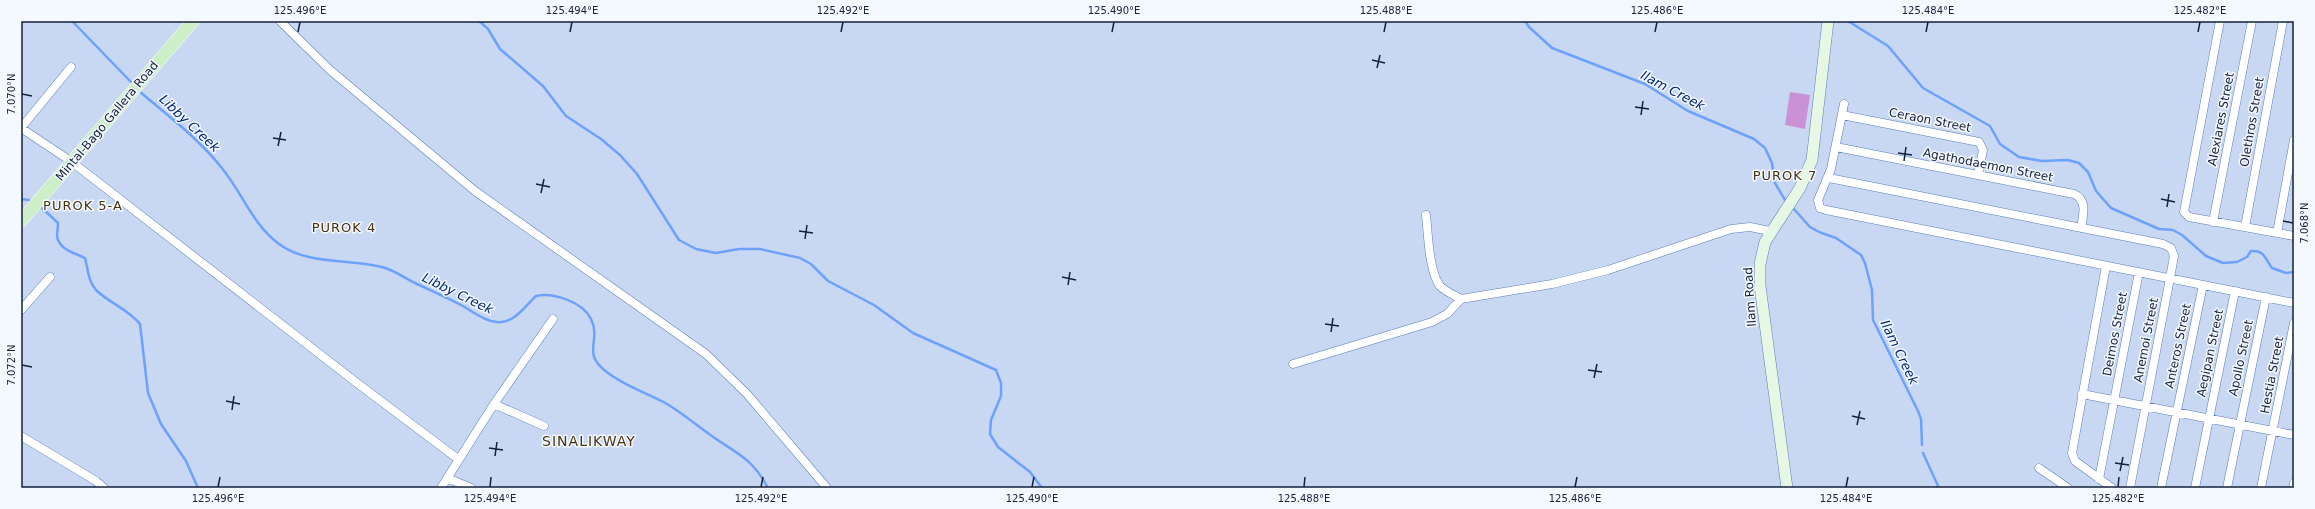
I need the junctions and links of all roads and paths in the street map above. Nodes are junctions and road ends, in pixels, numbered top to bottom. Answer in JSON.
{"nodes":[{"id":1,"x":192,"y":21,"type":"edge"},
{"id":2,"x":280,"y":21,"type":"edge"},
{"id":3,"x":1828,"y":21,"type":"edge"},
{"id":4,"x":2220,"y":21,"type":"edge"},
{"id":5,"x":2252,"y":21,"type":"edge"},
{"id":6,"x":2283,"y":21,"type":"edge"},
{"id":7,"x":71,"y":66,"type":"dead end"},
{"id":8,"x":1844,"y":104,"type":"dead end"},
{"id":9,"x":1842,"y":115,"type":"junction"},
{"id":10,"x":21,"y":128,"type":"edge"},
{"id":11,"x":2294,"y":140,"type":"edge"},
{"id":12,"x":1836,"y":147,"type":"junction"},
{"id":13,"x":72,"y":162,"type":"junction"},
{"id":14,"x":1978,"y":175,"type":"junction"},
{"id":15,"x":1829,"y":178,"type":"junction"},
{"id":16,"x":1426,"y":215,"type":"dead end"},
{"id":17,"x":21,"y":221,"type":"edge"},
{"id":18,"x":2213,"y":222,"type":"junction"},
{"id":19,"x":2245,"y":227,"type":"junction"},
{"id":20,"x":2081,"y":228,"type":"junction"},
{"id":21,"x":1770,"y":231,"type":"junction"},
{"id":22,"x":2277,"y":233,"type":"junction"},
{"id":23,"x":2294,"y":236,"type":"edge"},
{"id":24,"x":2106,"y":266,"type":"junction"},
{"id":25,"x":2139,"y":272,"type":"junction"},
{"id":26,"x":50,"y":277,"type":"dead end"},
{"id":27,"x":2170,"y":278,"type":"junction"},
{"id":28,"x":2203,"y":285,"type":"junction"},
{"id":29,"x":2235,"y":291,"type":"junction"},
{"id":30,"x":2266,"y":297,"type":"junction"},
{"id":31,"x":1461,"y":299,"type":"junction"},
{"id":32,"x":2294,"y":303,"type":"edge"},
{"id":33,"x":21,"y":310,"type":"edge"},
{"id":34,"x":553,"y":319,"type":"dead end"},
{"id":35,"x":2294,"y":323,"type":"edge"},
{"id":36,"x":1293,"y":364,"type":"dead end"},
{"id":37,"x":2082,"y":394,"type":"junction"},
{"id":38,"x":2114,"y":400,"type":"junction"},
{"id":39,"x":494,"y":404,"type":"junction"},
{"id":40,"x":2146,"y":406,"type":"junction"},
{"id":41,"x":2176,"y":412,"type":"junction"},
{"id":42,"x":2209,"y":419,"type":"junction"},
{"id":43,"x":2239,"y":425,"type":"junction"},
{"id":44,"x":544,"y":426,"type":"dead end"},
{"id":45,"x":2273,"y":431,"type":"junction"},
{"id":46,"x":2294,"y":435,"type":"edge"},
{"id":47,"x":21,"y":436,"type":"edge"},
{"id":48,"x":458,"y":459,"type":"junction"},
{"id":49,"x":2039,"y":468,"type":"dead end"},
{"id":50,"x":447,"y":478,"type":"junction"},
{"id":51,"x":2099,"y":479,"type":"junction"},
{"id":52,"x":2294,"y":483,"type":"edge"},
{"id":53,"x":104,"y":488,"type":"edge"},
{"id":54,"x":441,"y":488,"type":"edge"},
{"id":55,"x":471,"y":488,"type":"edge"},
{"id":56,"x":827,"y":488,"type":"edge"},
{"id":57,"x":1787,"y":488,"type":"edge"},
{"id":58,"x":2068,"y":488,"type":"edge"},
{"id":59,"x":2112,"y":488,"type":"edge"},
{"id":60,"x":2130,"y":488,"type":"edge"},
{"id":61,"x":2161,"y":488,"type":"edge"},
{"id":62,"x":2195,"y":488,"type":"edge"},
{"id":63,"x":2227,"y":488,"type":"edge"},
{"id":64,"x":2262,"y":488,"type":"edge"},
{"id":65,"x":2293,"y":488,"type":"edge"}],
"edges":[{"from":1,"to":13,"type":"main road","name":"Mintal-Bago Gallera Road"},
{"from":2,"to":56,"type":"street"},
{"from":3,"to":21,"type":"street","name":"Ilam Road"},
{"from":4,"to":18,"type":"street"},
{"from":5,"to":18,"type":"street","name":"Alexiares Street"},
{"from":6,"to":19,"type":"street","name":"Olethros Street"},
{"from":7,"to":10,"type":"street"},
{"from":8,"to":9,"type":"street"},
{"from":9,"to":12,"type":"street"},
{"from":9,"to":14,"type":"street","name":"Ceraon Street"},
{"from":10,"to":13,"type":"street"},
{"from":11,"to":22,"type":"street"},
{"from":12,"to":14,"type":"street","name":"Agathodaemon Street"},
{"from":12,"to":15,"type":"street"},
{"from":13,"to":17,"type":"main road","name":"Mintal-Bago Gallera Road"},
{"from":13,"to":48,"type":"street"},
{"from":14,"to":20,"type":"street","name":"Agathodaemon Street"},
{"from":15,"to":20,"type":"street","name":"Anemoi Street"},
{"from":15,"to":24,"type":"street"},
{"from":16,"to":31,"type":"street"},
{"from":18,"to":19,"type":"street"},
{"from":19,"to":22,"type":"street"},
{"from":20,"to":27,"type":"street","name":"Anemoi Street"},
{"from":21,"to":31,"type":"street"},
{"from":21,"to":57,"type":"street","name":"Ilam Road"},
{"from":22,"to":23,"type":"street"},
{"from":24,"to":25,"type":"street"},
{"from":24,"to":37,"type":"street"},
{"from":25,"to":27,"type":"street"},
{"from":25,"to":38,"type":"street","name":"Deimos Street"},
{"from":26,"to":33,"type":"street"},
{"from":27,"to":28,"type":"street"},
{"from":27,"to":40,"type":"street","name":"Anemoi Street"},
{"from":28,"to":29,"type":"street"},
{"from":28,"to":41,"type":"street","name":"Anteros Street"},
{"from":29,"to":30,"type":"street"},
{"from":29,"to":42,"type":"street","name":"Aegipan Street"},
{"from":30,"to":32,"type":"street"},
{"from":30,"to":43,"type":"street","name":"Apollo Street"},
{"from":31,"to":36,"type":"street"},
{"from":34,"to":39,"type":"street"},
{"from":35,"to":45,"type":"street","name":"Hestia Street"},
{"from":37,"to":38,"type":"street"},
{"from":37,"to":51,"type":"street"},
{"from":38,"to":40,"type":"street"},
{"from":38,"to":51,"type":"street","name":"Deimos Street"},
{"from":39,"to":44,"type":"street"},
{"from":39,"to":48,"type":"street"},
{"from":40,"to":41,"type":"street"},
{"from":40,"to":60,"type":"street","name":"Anemoi Street"},
{"from":41,"to":42,"type":"street"},
{"from":41,"to":61,"type":"street","name":"Anteros Street"},
{"from":42,"to":43,"type":"street"},
{"from":42,"to":62,"type":"street","name":"Aegipan Street"},
{"from":43,"to":45,"type":"street"},
{"from":43,"to":63,"type":"street","name":"Apollo Street"},
{"from":45,"to":46,"type":"street"},
{"from":45,"to":64,"type":"street","name":"Hestia Street"},
{"from":47,"to":53,"type":"street"},
{"from":48,"to":50,"type":"street"},
{"from":49,"to":58,"type":"street"},
{"from":50,"to":54,"type":"street"},
{"from":50,"to":55,"type":"street"},
{"from":51,"to":59,"type":"street"},
{"from":52,"to":65,"type":"street"}]}
